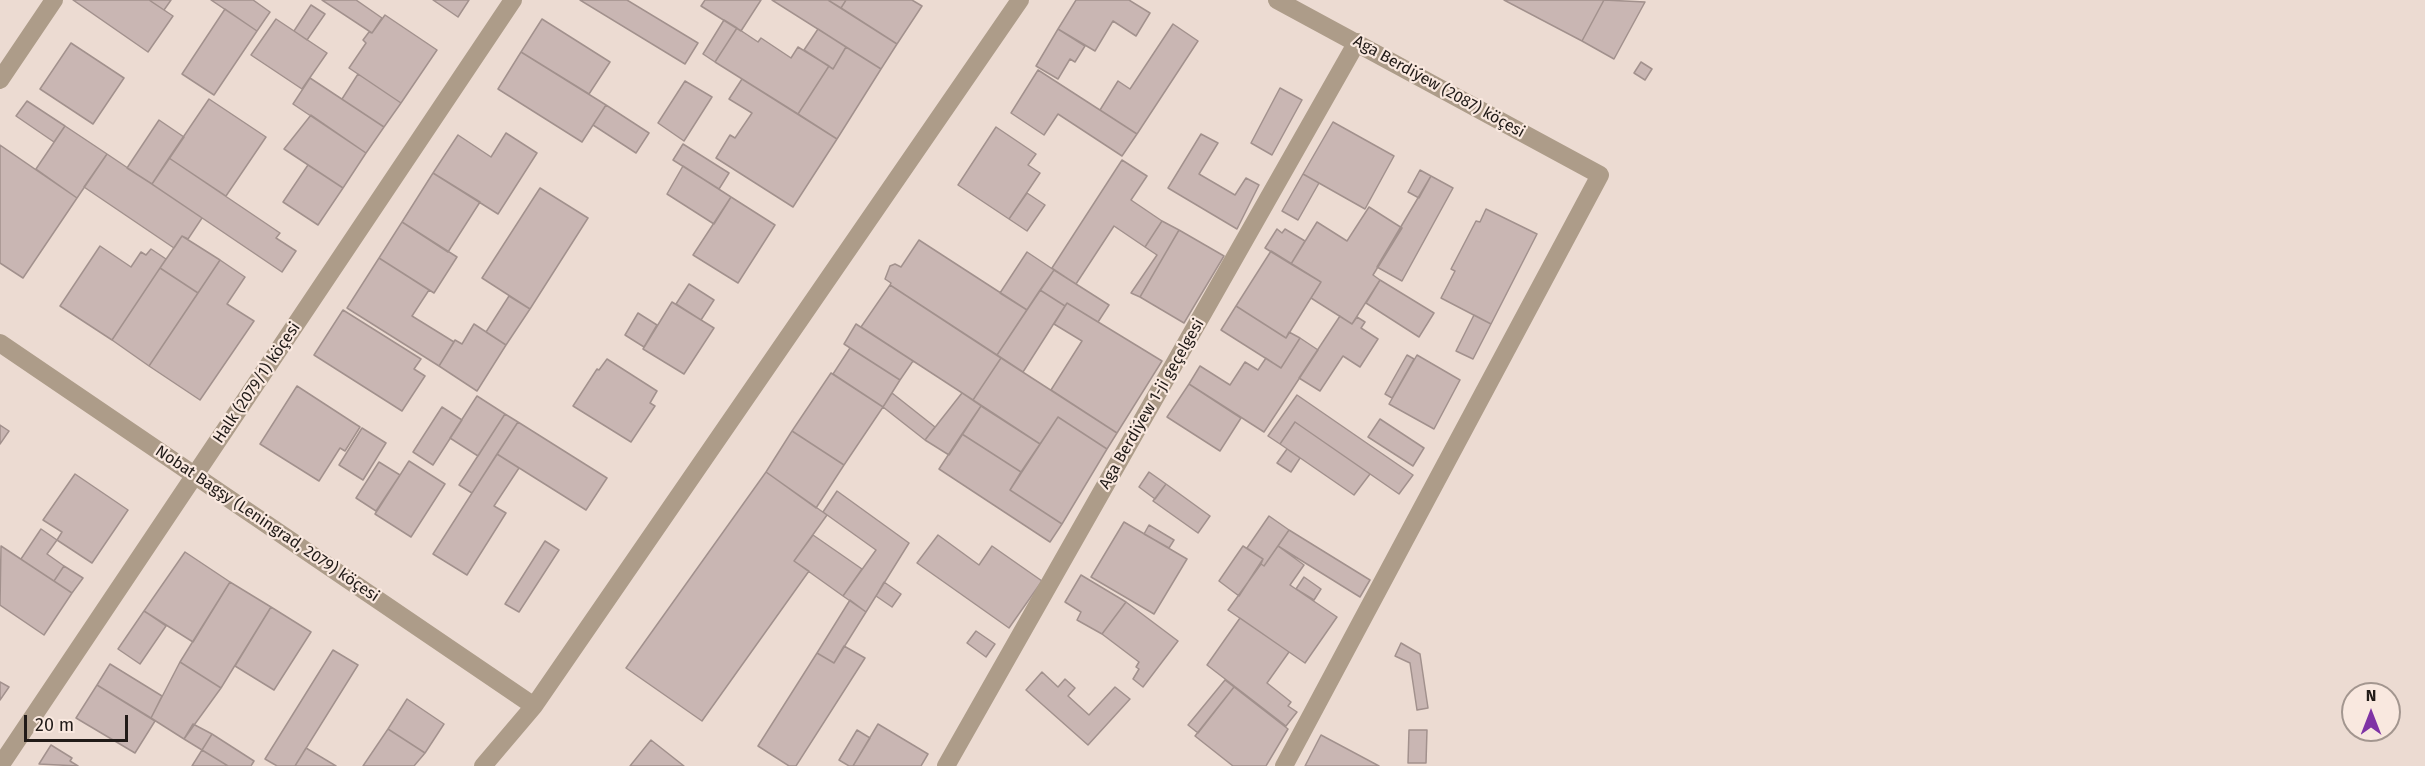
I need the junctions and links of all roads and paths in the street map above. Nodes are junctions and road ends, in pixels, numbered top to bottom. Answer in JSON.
{"nodes":[{"id":1,"x":54,"y":0,"type":"edge"},
{"id":2,"x":513,"y":0,"type":"edge"},
{"id":3,"x":1020,"y":0,"type":"edge"},
{"id":4,"x":1277,"y":0,"type":"edge"},
{"id":5,"x":1357,"y":42,"type":"junction"},
{"id":6,"x":0,"y":80,"type":"edge"},
{"id":7,"x":0,"y":343,"type":"edge"},
{"id":8,"x":195,"y":475,"type":"junction"},
{"id":9,"x":534,"y":706,"type":"junction"},
{"id":10,"x":0,"y":766,"type":"edge"},
{"id":11,"x":483,"y":766,"type":"edge"},
{"id":12,"x":946,"y":766,"type":"edge"},
{"id":13,"x":1284,"y":766,"type":"edge"}],
"edges":[{"from":1,"to":6,"type":"street"},
{"from":2,"to":8,"type":"street","name":"Halk (2079/1) köçesi"},
{"from":3,"to":9,"type":"street"},
{"from":4,"to":5,"type":"street","name":"Aga Berdiýew (2087) köçesi"},
{"from":5,"to":12,"type":"street","name":"Aga Berdiýew 1-ji geçelgesi"},
{"from":5,"to":13,"type":"street","name":"Aga Berdiýew (2087) köçesi"},
{"from":7,"to":8,"type":"street","name":"Nobat Bagşy (Leningrad, 2079) köçesi"},
{"from":8,"to":9,"type":"street","name":"Nobat Bagşy (Leningrad, 2079) köçesi"},
{"from":8,"to":10,"type":"street","name":"Halk (2079/1) köçesi"},
{"from":9,"to":11,"type":"street"}]}
